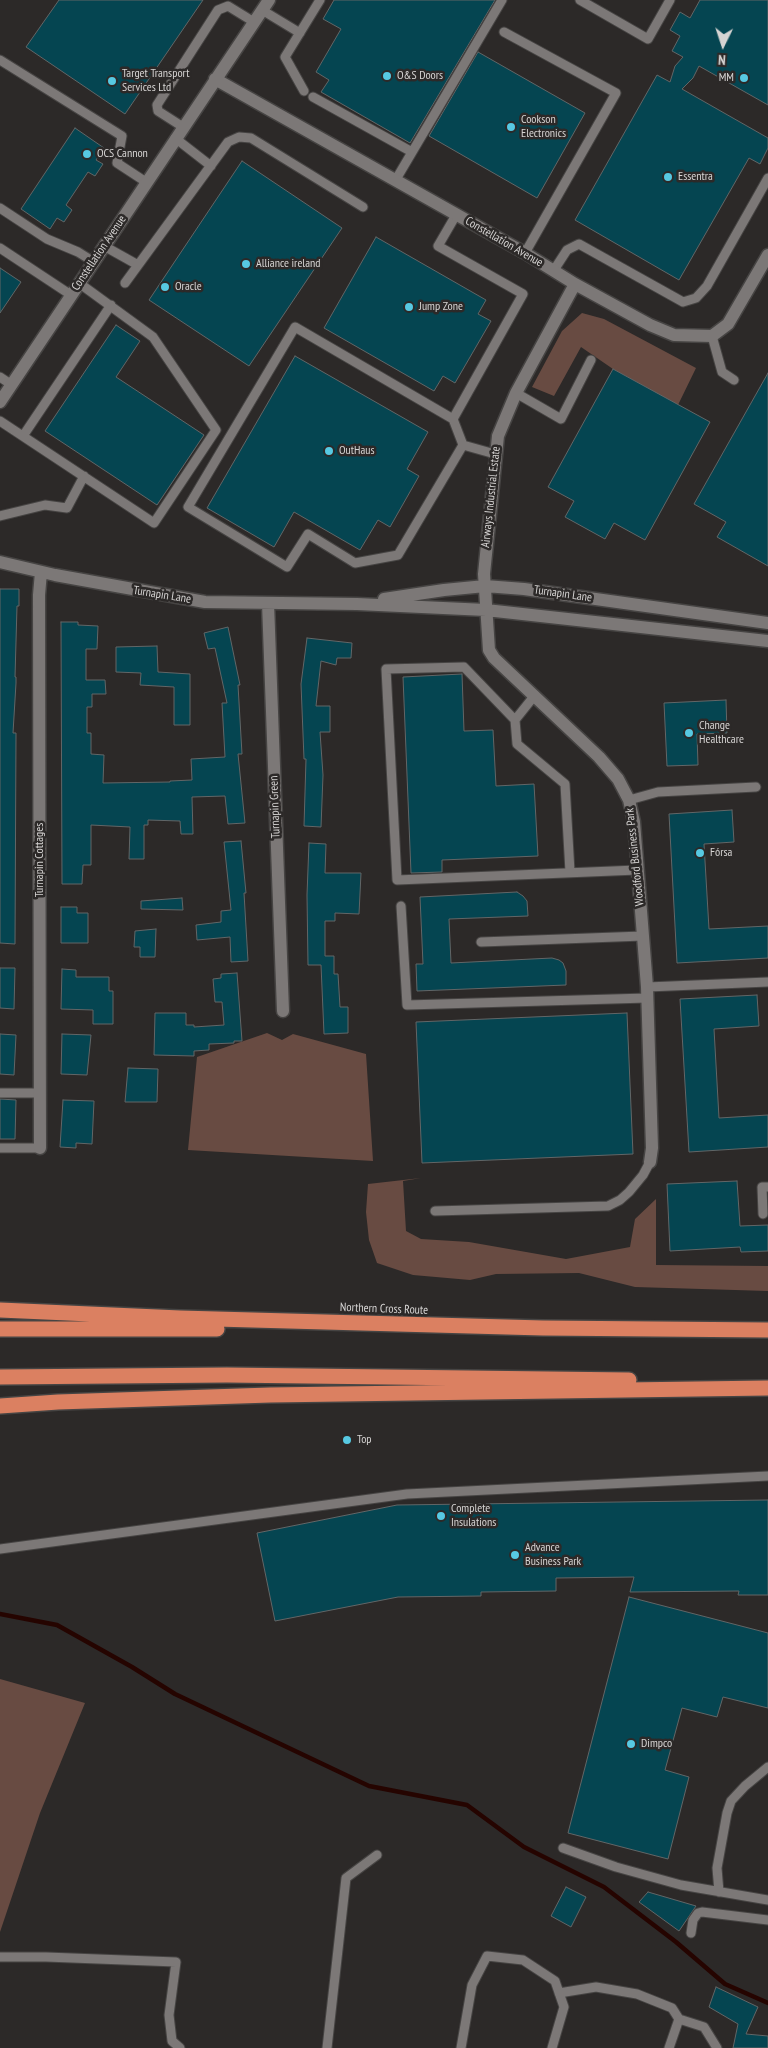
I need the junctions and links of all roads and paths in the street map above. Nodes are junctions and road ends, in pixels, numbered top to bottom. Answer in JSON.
{"nodes":[{"id":1,"x":320,"y":0,"type":"edge"},
{"id":2,"x":502,"y":0,"type":"edge"},
{"id":3,"x":580,"y":0,"type":"edge"},
{"id":4,"x":670,"y":0,"type":"edge"},
{"id":5,"x":266,"y":5,"type":"edge"},
{"id":6,"x":254,"y":22,"type":"junction"},
{"id":7,"x":504,"y":32,"type":"dead end"},
{"id":8,"x":300,"y":33,"type":"junction"},
{"id":9,"x":0,"y":60,"type":"edge"},
{"id":10,"x":215,"y":79,"type":"junction"},
{"id":11,"x":304,"y":91,"type":"dead end"},
{"id":12,"x":314,"y":97,"type":"dead end"},
{"id":13,"x":183,"y":127,"type":"junction"},
{"id":14,"x":175,"y":138,"type":"junction"},
{"id":15,"x":412,"y":152,"type":"junction"},
{"id":16,"x":211,"y":166,"type":"junction"},
{"id":17,"x":768,"y":178,"type":"edge"},
{"id":18,"x":395,"y":181,"type":"junction"},
{"id":19,"x":146,"y":182,"type":"junction"},
{"id":20,"x":363,"y":207,"type":"dead end"},
{"id":21,"x":0,"y":208,"type":"edge"},
{"id":22,"x":456,"y":215,"type":"junction"},
{"id":23,"x":104,"y":246,"type":"junction"},
{"id":24,"x":0,"y":248,"type":"edge"},
{"id":25,"x":525,"y":253,"type":"junction"},
{"id":26,"x":768,"y":255,"type":"edge"},
{"id":27,"x":94,"y":262,"type":"junction"},
{"id":28,"x":138,"y":265,"type":"junction"},
{"id":29,"x":554,"y":270,"type":"junction"},
{"id":30,"x":79,"y":283,"type":"junction"},
{"id":31,"x":126,"y":283,"type":"dead end"},
{"id":32,"x":575,"y":284,"type":"junction"},
{"id":33,"x":71,"y":295,"type":"junction"},
{"id":34,"x":111,"y":305,"type":"junction"},
{"id":35,"x":712,"y":336,"type":"junction"},
{"id":36,"x":591,"y":360,"type":"dead end"},
{"id":37,"x":0,"y":377,"type":"edge"},
{"id":38,"x":734,"y":380,"type":"dead end"},
{"id":39,"x":12,"y":385,"type":"junction"},
{"id":40,"x":516,"y":393,"type":"junction"},
{"id":41,"x":0,"y":402,"type":"edge"},
{"id":42,"x":452,"y":419,"type":"junction"},
{"id":43,"x":0,"y":421,"type":"edge"},
{"id":44,"x":23,"y":436,"type":"junction"},
{"id":45,"x":462,"y":445,"type":"junction"},
{"id":46,"x":495,"y":454,"type":"junction"},
{"id":47,"x":84,"y":476,"type":"junction"},
{"id":48,"x":0,"y":516,"type":"edge"},
{"id":49,"x":0,"y":562,"type":"edge"},
{"id":50,"x":41,"y":572,"type":"junction"},
{"id":51,"x":485,"y":586,"type":"junction"},
{"id":52,"x":268,"y":603,"type":"junction"},
{"id":53,"x":357,"y":604,"type":"junction"},
{"id":54,"x":486,"y":610,"type":"junction"},
{"id":55,"x":768,"y":622,"type":"edge"},
{"id":56,"x":768,"y":641,"type":"edge"},
{"id":57,"x":535,"y":695,"type":"junction"},
{"id":58,"x":515,"y":720,"type":"junction"},
{"id":59,"x":756,"y":787,"type":"dead end"},
{"id":60,"x":630,"y":800,"type":"junction"},
{"id":61,"x":638,"y":870,"type":"junction"},
{"id":62,"x":570,"y":872,"type":"junction"},
{"id":63,"x":401,"y":906,"type":"dead end"},
{"id":64,"x":643,"y":936,"type":"junction"},
{"id":65,"x":481,"y":942,"type":"dead end"},
{"id":66,"x":768,"y":982,"type":"edge"},
{"id":67,"x":647,"y":992,"type":"junction"},
{"id":68,"x":283,"y":1012,"type":"dead end"},
{"id":69,"x":0,"y":1093,"type":"edge"},
{"id":70,"x":40,"y":1094,"type":"junction"},
{"id":71,"x":0,"y":1148,"type":"edge"},
{"id":72,"x":40,"y":1148,"type":"joint"},
{"id":73,"x":650,"y":1162,"type":"joint"},
{"id":74,"x":768,"y":1187,"type":"edge"},
{"id":75,"x":435,"y":1211,"type":"dead end"},
{"id":76,"x":763,"y":1214,"type":"dead end"},
{"id":77,"x":0,"y":1310,"type":"edge"},
{"id":78,"x":543,"y":1328,"type":"junction"},
{"id":79,"x":0,"y":1329,"type":"edge"},
{"id":80,"x":768,"y":1330,"type":"edge"},
{"id":81,"x":0,"y":1377,"type":"edge"},
{"id":82,"x":768,"y":1381,"type":"edge"},
{"id":83,"x":768,"y":1388,"type":"edge"},
{"id":84,"x":0,"y":1406,"type":"edge"},
{"id":85,"x":768,"y":1476,"type":"edge"},
{"id":86,"x":0,"y":1549,"type":"edge"},
{"id":87,"x":768,"y":1767,"type":"edge"},
{"id":88,"x":563,"y":1848,"type":"dead end"},
{"id":89,"x":377,"y":1855,"type":"dead end"},
{"id":90,"x":718,"y":1892,"type":"junction"},
{"id":91,"x":768,"y":1900,"type":"edge"},
{"id":92,"x":768,"y":1920,"type":"edge"},
{"id":93,"x":692,"y":1934,"type":"dead end"},
{"id":94,"x":0,"y":1957,"type":"edge"},
{"id":95,"x":559,"y":1993,"type":"junction"},
{"id":96,"x":679,"y":2019,"type":"junction"},
{"id":97,"x":180,"y":2048,"type":"edge"},
{"id":98,"x":328,"y":2048,"type":"edge"},
{"id":99,"x":461,"y":2048,"type":"edge"},
{"id":100,"x":552,"y":2048,"type":"edge"},
{"id":101,"x":670,"y":2048,"type":"edge"},
{"id":102,"x":717,"y":2048,"type":"edge"}],
"edges":[{"from":1,"to":8,"type":"lane"},
{"from":2,"to":15,"type":"lane"},
{"from":3,"to":4,"type":"lane"},
{"from":5,"to":6,"type":"street","name":"Constellation Avenue"},
{"from":5,"to":8,"type":"lane"},
{"from":6,"to":10,"type":"street","name":"Constellation Avenue"},
{"from":6,"to":13,"type":"lane"},
{"from":7,"to":25,"type":"lane"},
{"from":8,"to":11,"type":"lane"},
{"from":9,"to":19,"type":"lane"},
{"from":10,"to":13,"type":"street","name":"Constellation Avenue"},
{"from":10,"to":18,"type":"street","name":"Constellation Avenue"},
{"from":12,"to":15,"type":"lane"},
{"from":13,"to":14,"type":"street","name":"Constellation Avenue"},
{"from":14,"to":16,"type":"lane"},
{"from":14,"to":19,"type":"street","name":"Constellation Avenue"},
{"from":15,"to":18,"type":"lane"},
{"from":16,"to":20,"type":"lane"},
{"from":16,"to":28,"type":"lane"},
{"from":17,"to":29,"type":"lane"},
{"from":18,"to":22,"type":"street","name":"Constellation Avenue"},
{"from":19,"to":23,"type":"street","name":"Constellation Avenue"},
{"from":21,"to":27,"type":"lane"},
{"from":22,"to":25,"type":"street","name":"Constellation Avenue"},
{"from":22,"to":42,"type":"lane"},
{"from":23,"to":27,"type":"street","name":"Constellation Avenue"},
{"from":23,"to":28,"type":"lane"},
{"from":24,"to":33,"type":"lane"},
{"from":25,"to":29,"type":"street","name":"Constellation Avenue"},
{"from":26,"to":35,"type":"street"},
{"from":27,"to":30,"type":"street","name":"Constellation Avenue"},
{"from":28,"to":31,"type":"lane"},
{"from":29,"to":32,"type":"street","name":"Constellation Avenue"},
{"from":30,"to":33,"type":"street","name":"Constellation Avenue"},
{"from":30,"to":34,"type":"lane"},
{"from":32,"to":35,"type":"street","name":"Constellation Avenue"},
{"from":32,"to":40,"type":"street","name":"Airways Industrial Estate"},
{"from":33,"to":39,"type":"street","name":"Constellation Avenue"},
{"from":34,"to":44,"type":"lane"},
{"from":34,"to":47,"type":"lane"},
{"from":35,"to":38,"type":"lane"},
{"from":36,"to":40,"type":"lane"},
{"from":37,"to":39,"type":"lane"},
{"from":39,"to":41,"type":"street","name":"Constellation Avenue"},
{"from":40,"to":46,"type":"street","name":"Airways Industrial Estate"},
{"from":42,"to":45,"type":"lane"},
{"from":42,"to":45,"type":"lane"},
{"from":43,"to":44,"type":"lane"},
{"from":44,"to":47,"type":"lane"},
{"from":45,"to":46,"type":"lane"},
{"from":46,"to":51,"type":"street","name":"Airways Industrial Estate"},
{"from":47,"to":48,"type":"lane"},
{"from":49,"to":50,"type":"street","name":"Turnapin Lane"},
{"from":50,"to":52,"type":"street","name":"Turnapin Lane"},
{"from":50,"to":70,"type":"street","name":"Turnapin Cottages"},
{"from":51,"to":53,"type":"street","name":"Turnapin Lane"},
{"from":51,"to":54,"type":"street","name":"Airways Industrial Estate"},
{"from":51,"to":55,"type":"street","name":"Turnapin Lane"},
{"from":52,"to":53,"type":"street","name":"Turnapin Lane"},
{"from":52,"to":68,"type":"street","name":"Turnapin Green"},
{"from":53,"to":54,"type":"street","name":"Turnapin Lane"},
{"from":54,"to":56,"type":"street","name":"Turnapin Lane"},
{"from":54,"to":57,"type":"street","name":"Woodford Business Park"},
{"from":57,"to":58,"type":"lane"},
{"from":57,"to":60,"type":"street","name":"Woodford Business Park"},
{"from":58,"to":62,"type":"lane"},
{"from":58,"to":62,"type":"lane"},
{"from":59,"to":60,"type":"lane"},
{"from":60,"to":61,"type":"street","name":"Woodford Business Park"},
{"from":61,"to":62,"type":"lane"},
{"from":61,"to":64,"type":"street","name":"Woodford Business Park"},
{"from":63,"to":67,"type":"lane"},
{"from":64,"to":65,"type":"lane"},
{"from":64,"to":67,"type":"street","name":"Woodford Business Park"},
{"from":66,"to":67,"type":"lane"},
{"from":67,"to":73,"type":"street","name":"Woodford Business Park"},
{"from":69,"to":70,"type":"lane"},
{"from":70,"to":72,"type":"street","name":"Turnapin Cottages"},
{"from":71,"to":72,"type":"lane"},
{"from":73,"to":75,"type":"lane"},
{"from":74,"to":76,"type":"lane"},
{"from":77,"to":78,"type":"highway","name":"Northern Cross Route"},
{"from":78,"to":79,"type":"highway"},
{"from":78,"to":80,"type":"highway","name":"Northern Cross Route"},
{"from":81,"to":82,"type":"highway"},
{"from":83,"to":84,"type":"highway"},
{"from":85,"to":86,"type":"lane"},
{"from":87,"to":90,"type":"lane"},
{"from":88,"to":90,"type":"lane"},
{"from":89,"to":98,"type":"lane"},
{"from":90,"to":91,"type":"lane"},
{"from":92,"to":93,"type":"lane"},
{"from":94,"to":97,"type":"lane"},
{"from":95,"to":96,"type":"lane"},
{"from":95,"to":99,"type":"lane"},
{"from":95,"to":100,"type":"lane"},
{"from":96,"to":101,"type":"lane"},
{"from":96,"to":102,"type":"lane"}]}
